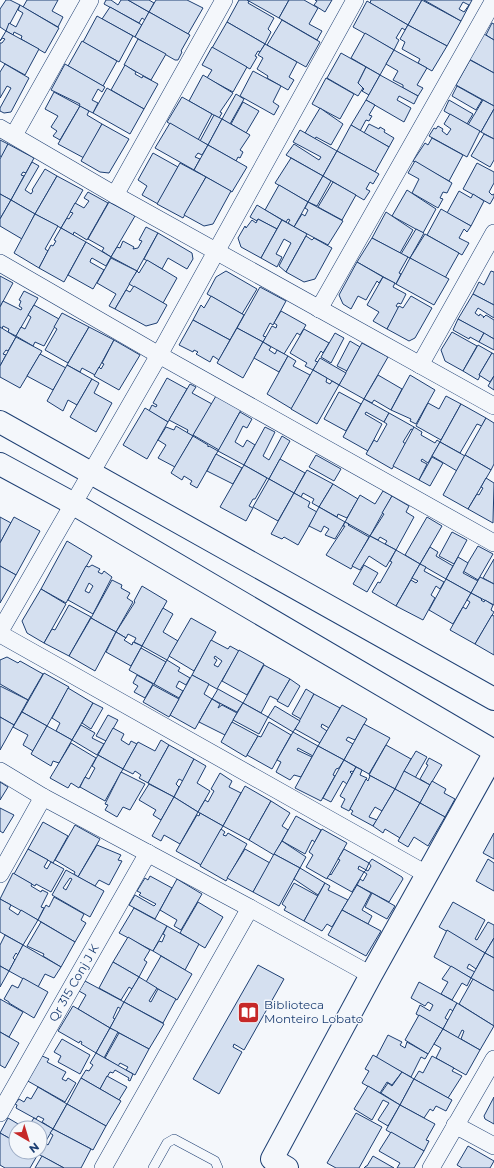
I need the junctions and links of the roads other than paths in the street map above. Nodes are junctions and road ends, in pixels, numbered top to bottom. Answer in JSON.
{"nodes":[{"id":1,"x":90,"y":0,"type":"edge"},
{"id":2,"x":224,"y":0,"type":"edge"},
{"id":3,"x":355,"y":0,"type":"edge"},
{"id":4,"x":494,"y":0,"type":"edge"},
{"id":5,"x":7,"y":131,"type":"edge"},
{"id":6,"x":115,"y":195,"type":"junction"},
{"id":7,"x":494,"y":233,"type":"edge"},
{"id":8,"x":217,"y":252,"type":"junction"},
{"id":9,"x":0,"y":263,"type":"edge"},
{"id":10,"x":319,"y":309,"type":"junction"},
{"id":11,"x":159,"y":355,"type":"junction"},
{"id":12,"x":420,"y":365,"type":"junction"},
{"id":13,"x":494,"y":406,"type":"edge"},
{"id":14,"x":0,"y":422,"type":"edge"},
{"id":15,"x":0,"y":464,"type":"edge"},
{"id":16,"x":92,"y":473,"type":"junction"},
{"id":17,"x":72,"y":503,"type":"junction"},
{"id":18,"x":494,"y":543,"type":"edge"},
{"id":19,"x":0,"y":632,"type":"edge"},
{"id":20,"x":494,"y":699,"type":"edge"},
{"id":21,"x":494,"y":752,"type":"edge"},
{"id":22,"x":0,"y":771,"type":"edge"},
{"id":23,"x":43,"y":797,"type":"junction"},
{"id":24,"x":148,"y":853,"type":"junction"},
{"id":25,"x":0,"y":874,"type":"edge"},
{"id":26,"x":428,"y":875,"type":"junction"},
{"id":27,"x":250,"y":908,"type":"junction"},
{"id":28,"x":371,"y":975,"type":"junction"},
{"id":29,"x":494,"y":1059,"type":"edge"},
{"id":30,"x":0,"y":1113,"type":"edge"},
{"id":31,"x":456,"y":1125,"type":"junction"},
{"id":32,"x":494,"y":1146,"type":"edge"},
{"id":33,"x":275,"y":1165,"type":"edge"},
{"id":34,"x":102,"y":1168,"type":"edge"},
{"id":35,"x":153,"y":1168,"type":"edge"},
{"id":36,"x":218,"y":1168,"type":"edge"},
{"id":37,"x":431,"y":1168,"type":"edge"}],
"edges":[{"from":1,"to":5,"type":"street"},
{"from":2,"to":6,"type":"street"},
{"from":3,"to":8,"type":"street"},
{"from":4,"to":10,"type":"street"},
{"from":5,"to":6,"type":"street"},
{"from":6,"to":8,"type":"street"},
{"from":7,"to":12,"type":"street"},
{"from":8,"to":10,"type":"street"},
{"from":8,"to":11,"type":"street"},
{"from":9,"to":11,"type":"street"},
{"from":10,"to":12,"type":"street"},
{"from":11,"to":16,"type":"street"},
{"from":11,"to":18,"type":"street"},
{"from":12,"to":13,"type":"street"},
{"from":14,"to":16,"type":"street"},
{"from":15,"to":17,"type":"street"},
{"from":16,"to":17,"type":"street"},
{"from":16,"to":20,"type":"street"},
{"from":17,"to":19,"type":"street"},
{"from":17,"to":21,"type":"street"},
{"from":19,"to":26,"type":"street"},
{"from":21,"to":26,"type":"street"},
{"from":22,"to":23,"type":"street"},
{"from":23,"to":24,"type":"street"},
{"from":23,"to":25,"type":"street"},
{"from":24,"to":27,"type":"street"},
{"from":24,"to":30,"type":"street","name":"Qr 315 Conj J K"},
{"from":26,"to":28,"type":"street"},
{"from":27,"to":28,"type":"street"},
{"from":27,"to":34,"type":"street"},
{"from":28,"to":33,"type":"street"},
{"from":29,"to":31,"type":"street"},
{"from":31,"to":32,"type":"street"},
{"from":31,"to":37,"type":"street"},
{"from":35,"to":36,"type":"lane"}]}
